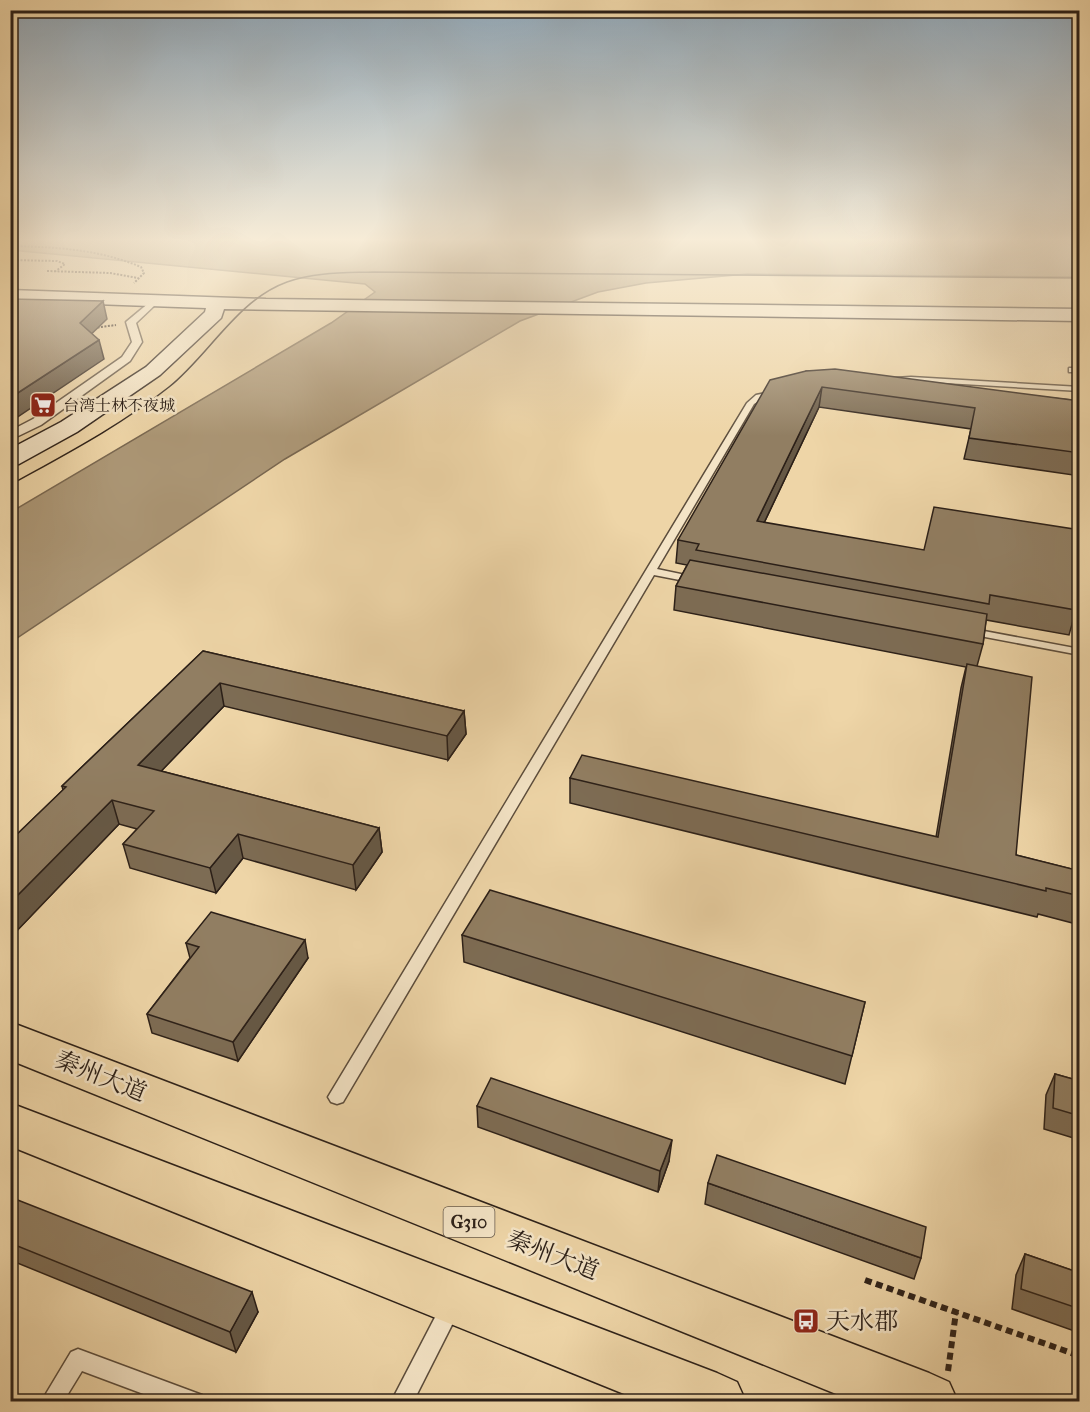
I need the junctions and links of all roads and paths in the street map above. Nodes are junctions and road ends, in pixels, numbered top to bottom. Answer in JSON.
{"nodes":[{"id":1,"x":146,"y":305,"type":"edge"},
{"id":2,"x":150,"y":305,"type":"junction"},
{"id":3,"x":154,"y":305,"type":"edge"},
{"id":4,"x":216,"y":305,"type":"edge"},
{"id":5,"x":263,"y":305,"type":"edge"},
{"id":6,"x":1080,"y":315,"type":"edge"},
{"id":7,"x":131,"y":321,"type":"junction"},
{"id":8,"x":92,"y":328,"type":"edge"},
{"id":9,"x":880,"y":381,"type":"edge"},
{"id":10,"x":1080,"y":389,"type":"edge"},
{"id":11,"x":781,"y":392,"type":"edge"},
{"id":12,"x":10,"y":436,"type":"edge"},
{"id":13,"x":10,"y":459,"type":"edge"},
{"id":14,"x":649,"y":572,"type":"junction"},
{"id":15,"x":707,"y":582,"type":"edge"},
{"id":16,"x":951,"y":628,"type":"edge"},
{"id":17,"x":1080,"y":652,"type":"edge"},
{"id":18,"x":10,"y":1040,"type":"edge"},
{"id":19,"x":337,"y":1097,"type":"dead end"},
{"id":20,"x":10,"y":1124,"type":"edge"},
{"id":21,"x":865,"y":1280,"type":"dead end"},
{"id":22,"x":455,"y":1299,"type":"junction"},
{"id":23,"x":956,"y":1312,"type":"junction"},
{"id":24,"x":1080,"y":1356,"type":"edge"},
{"id":25,"x":938,"y":1390,"type":"edge"},
{"id":26,"x":51,"y":1401,"type":"edge"},
{"id":27,"x":195,"y":1401,"type":"edge"},
{"id":28,"x":401,"y":1401,"type":"edge"},
{"id":29,"x":717,"y":1401,"type":"edge"}],
"edges":[{"from":1,"to":2,"type":"main road"},
{"from":2,"to":3,"type":"main road"},
{"from":2,"to":7,"type":"street"},
{"from":4,"to":13,"type":"main road"},
{"from":5,"to":6,"type":"main road"},
{"from":7,"to":8,"type":"path"},
{"from":7,"to":12,"type":"street"},
{"from":9,"to":10,"type":"lane"},
{"from":11,"to":14,"type":"lane"},
{"from":14,"to":15,"type":"lane"},
{"from":14,"to":19,"type":"lane"},
{"from":16,"to":17,"type":"lane"},
{"from":18,"to":25,"type":"highway","name":"秦州大道","number":"G310"},
{"from":20,"to":22,"type":"highway"},
{"from":21,"to":23,"type":"path"},
{"from":22,"to":28,"type":"lane"},
{"from":22,"to":29,"type":"highway"},
{"from":23,"to":24,"type":"path"},
{"from":23,"to":25,"type":"path"},
{"from":26,"to":27,"type":"lane"}]}
